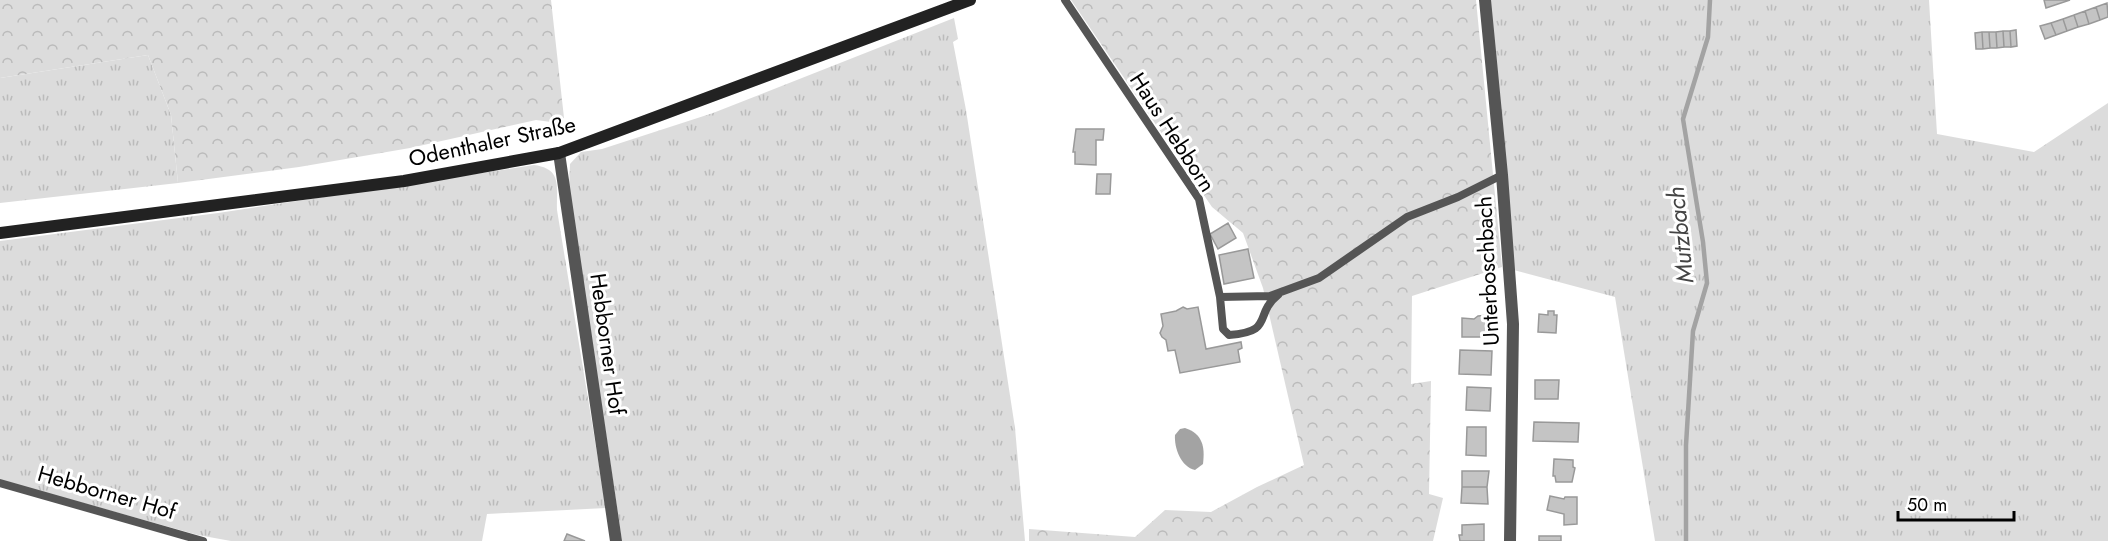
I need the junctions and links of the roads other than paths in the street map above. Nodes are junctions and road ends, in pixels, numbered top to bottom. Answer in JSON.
{"nodes":[{"id":1,"x":970,"y":0,"type":"edge"},
{"id":2,"x":1065,"y":0,"type":"edge"},
{"id":3,"x":1485,"y":0,"type":"edge"},
{"id":4,"x":559,"y":153,"type":"junction"},
{"id":5,"x":1502,"y":175,"type":"junction"},
{"id":6,"x":0,"y":233,"type":"edge"},
{"id":7,"x":1281,"y":293,"type":"junction"},
{"id":8,"x":1220,"y":297,"type":"junction"},
{"id":9,"x":0,"y":483,"type":"edge"},
{"id":10,"x":203,"y":541,"type":"edge"},
{"id":11,"x":615,"y":541,"type":"edge"},
{"id":12,"x":1510,"y":541,"type":"edge"}],
"edges":[{"from":1,"to":4,"type":"main road","name":"Odenthaler Straße"},
{"from":2,"to":8,"type":"lane","name":"Haus Hebborn"},
{"from":3,"to":5,"type":"street","name":"Unterboschbach"},
{"from":4,"to":6,"type":"main road","name":"Odenthaler Straße"},
{"from":4,"to":11,"type":"street","name":"Hebborner Hof"},
{"from":5,"to":7,"type":"lane"},
{"from":5,"to":12,"type":"street","name":"Unterboschbach"},
{"from":7,"to":8,"type":"lane"},
{"from":7,"to":8,"type":"lane","name":"Haus Hebborn"},
{"from":9,"to":10,"type":"lane","name":"Hebborner Hof"}]}
